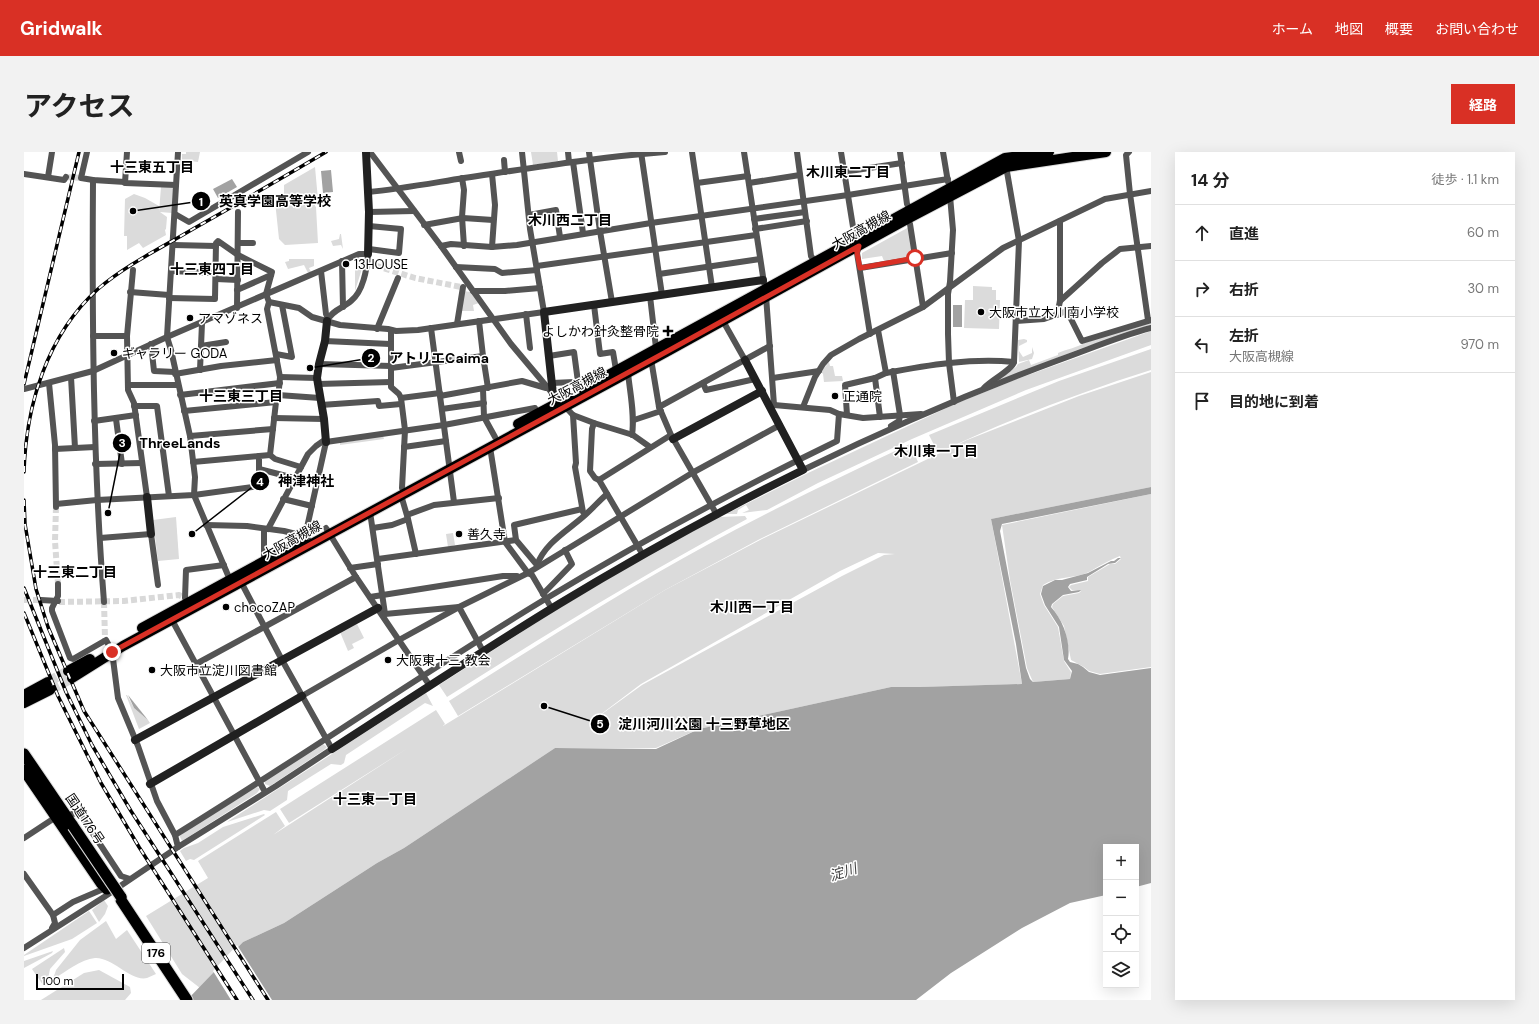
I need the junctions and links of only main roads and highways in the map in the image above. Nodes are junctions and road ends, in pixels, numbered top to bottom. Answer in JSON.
{"nodes":[{"id":1,"x":1049,"y":152,"type":"edge"},
{"id":2,"x":1106,"y":152,"type":"edge"},
{"id":3,"x":1005,"y":159,"type":"edge"},
{"id":4,"x":949,"y":188,"type":"junction"},
{"id":5,"x":858,"y":242,"type":"junction"},
{"id":6,"x":765,"y":289,"type":"junction"},
{"id":7,"x":555,"y":395,"type":"junction"},
{"id":8,"x":450,"y":465,"type":"junction"},
{"id":9,"x":402,"y":492,"type":"junction"},
{"id":10,"x":328,"y":531,"type":"junction"},
{"id":11,"x":308,"y":541,"type":"junction"},
{"id":12,"x":112,"y":649,"type":"junction"},
{"id":13,"x":70,"y":674,"type":"tunnel mouth"},
{"id":14,"x":24,"y":695,"type":"edge"},
{"id":15,"x":24,"y":703,"type":"edge"},
{"id":16,"x":24,"y":754,"type":"edge"},
{"id":17,"x":24,"y":770,"type":"edge"},
{"id":18,"x":120,"y":901,"type":"junction"},
{"id":19,"x":187,"y":1000,"type":"edge"}],
"edges":[{"from":1,"to":3,"type":"main road","name":"大阪高槻線"},
{"from":2,"to":3,"type":"main road","name":"大阪高槻線"},
{"from":3,"to":4,"type":"main road","name":"大阪高槻線"},
{"from":4,"to":5,"type":"main road","name":"大阪高槻線"},
{"from":4,"to":5,"type":"main road","name":"大阪高槻線"},
{"from":5,"to":6,"type":"main road","name":"大阪高槻線"},
{"from":5,"to":6,"type":"main road","name":"大阪高槻線"},
{"from":6,"to":7,"type":"main road","name":"大阪高槻線"},
{"from":6,"to":7,"type":"main road","name":"大阪高槻線"},
{"from":7,"to":8,"type":"main road","name":"大阪高槻線"},
{"from":7,"to":8,"type":"main road","name":"大阪高槻線"},
{"from":8,"to":9,"type":"main road","name":"大阪高槻線"},
{"from":9,"to":10,"type":"main road","name":"大阪高槻線"},
{"from":9,"to":10,"type":"main road","name":"大阪高槻線"},
{"from":10,"to":11,"type":"main road","name":"大阪高槻線"},
{"from":11,"to":12,"type":"main road","name":"大阪高槻線"},
{"from":11,"to":12,"type":"main road","name":"大阪高槻線"},
{"from":12,"to":13,"type":"main road","name":"大阪高槻線"},
{"from":14,"to":15,"type":"main road"},
{"from":16,"to":18,"type":"highway","name":"国道176号","number":"176","bridge":true},
{"from":17,"to":18,"type":"highway","name":"国道176号","number":"176"},
{"from":18,"to":19,"type":"highway","name":"国道176号","number":"176"}]}
